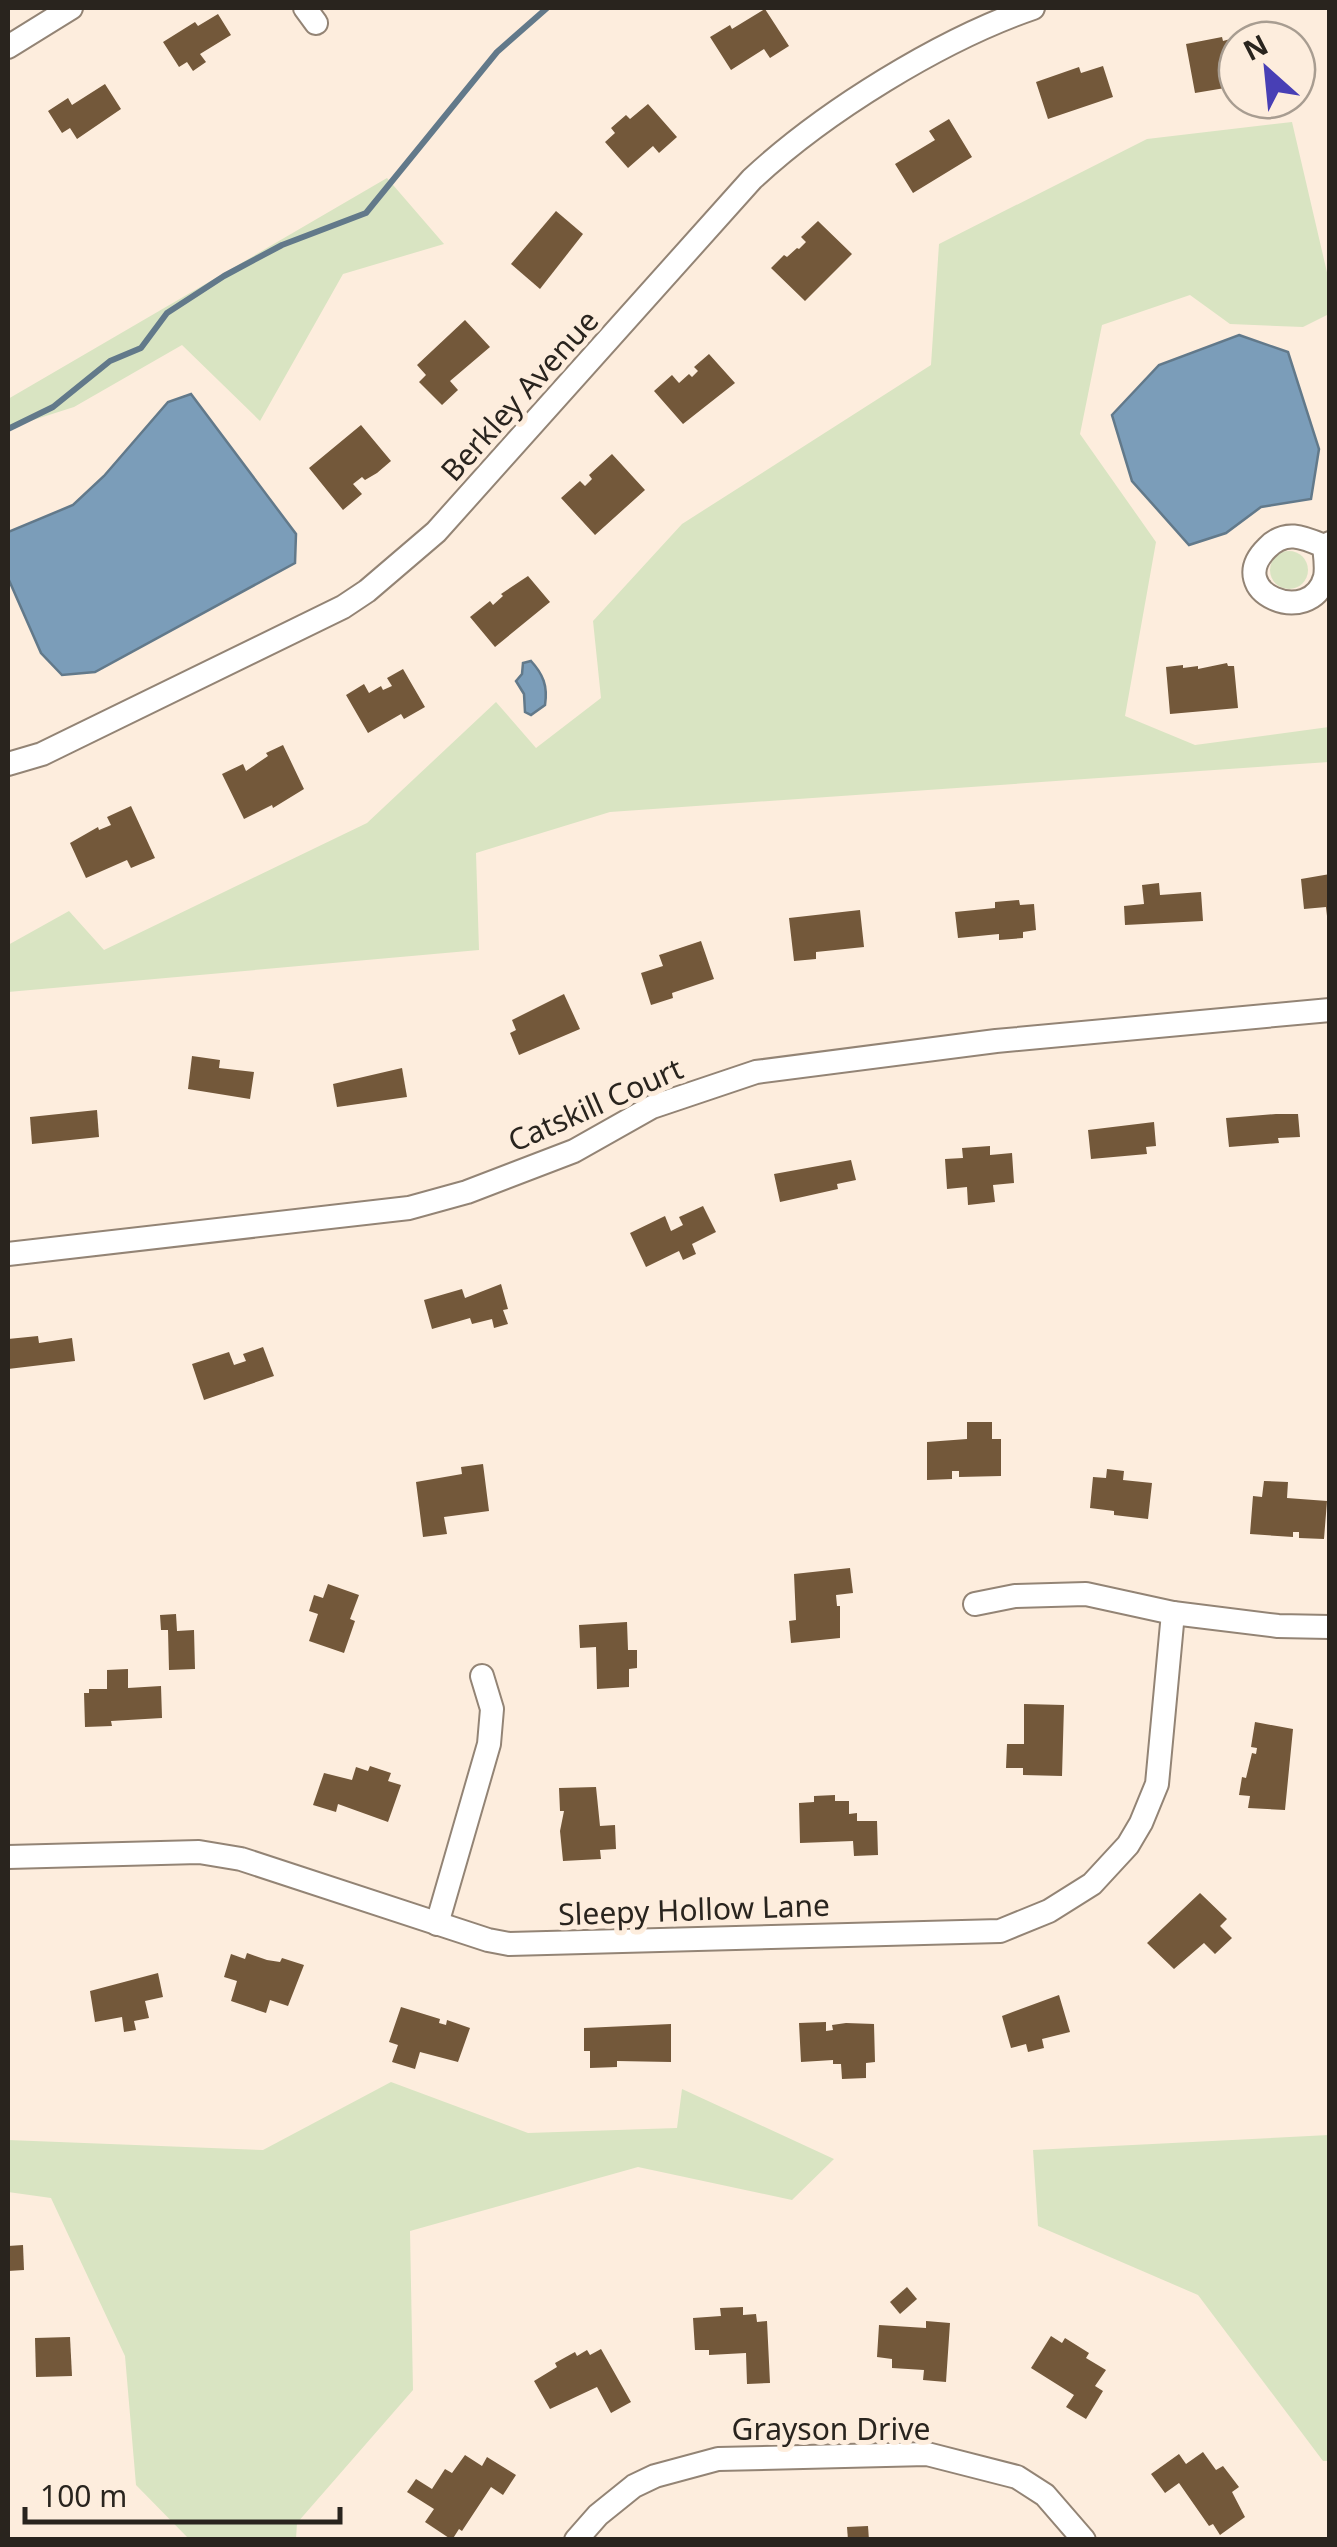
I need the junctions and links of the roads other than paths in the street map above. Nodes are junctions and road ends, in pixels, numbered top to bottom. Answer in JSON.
{"nodes":[{"id":1,"x":70,"y":8,"type":"edge"},
{"id":2,"x":1033,"y":8,"type":"edge"},
{"id":3,"x":8,"y":47,"type":"edge"},
{"id":4,"x":8,"y":764,"type":"edge"},
{"id":5,"x":1330,"y":1010,"type":"edge"},
{"id":6,"x":8,"y":1254,"type":"edge"},
{"id":7,"x":975,"y":1604,"type":"dead end"},
{"id":8,"x":1173,"y":1613,"type":"junction"},
{"id":9,"x":1330,"y":1627,"type":"edge"},
{"id":10,"x":482,"y":1676,"type":"dead end"},
{"id":11,"x":8,"y":1857,"type":"edge"},
{"id":12,"x":437,"y":1924,"type":"junction"},
{"id":13,"x":576,"y":2540,"type":"edge"},
{"id":14,"x":1084,"y":2540,"type":"edge"}],
"edges":[{"from":1,"to":3,"type":"street"},
{"from":2,"to":4,"type":"street","name":"Berkley Avenue"},
{"from":5,"to":6,"type":"street","name":"Catskill Court"},
{"from":7,"to":8,"type":"street"},
{"from":8,"to":9,"type":"street"},
{"from":8,"to":12,"type":"street","name":"Sleepy Hollow Lane"},
{"from":10,"to":12,"type":"street"},
{"from":11,"to":12,"type":"street","name":"Sleepy Hollow Lane"},
{"from":13,"to":14,"type":"street","name":"Grayson Drive"}]}
